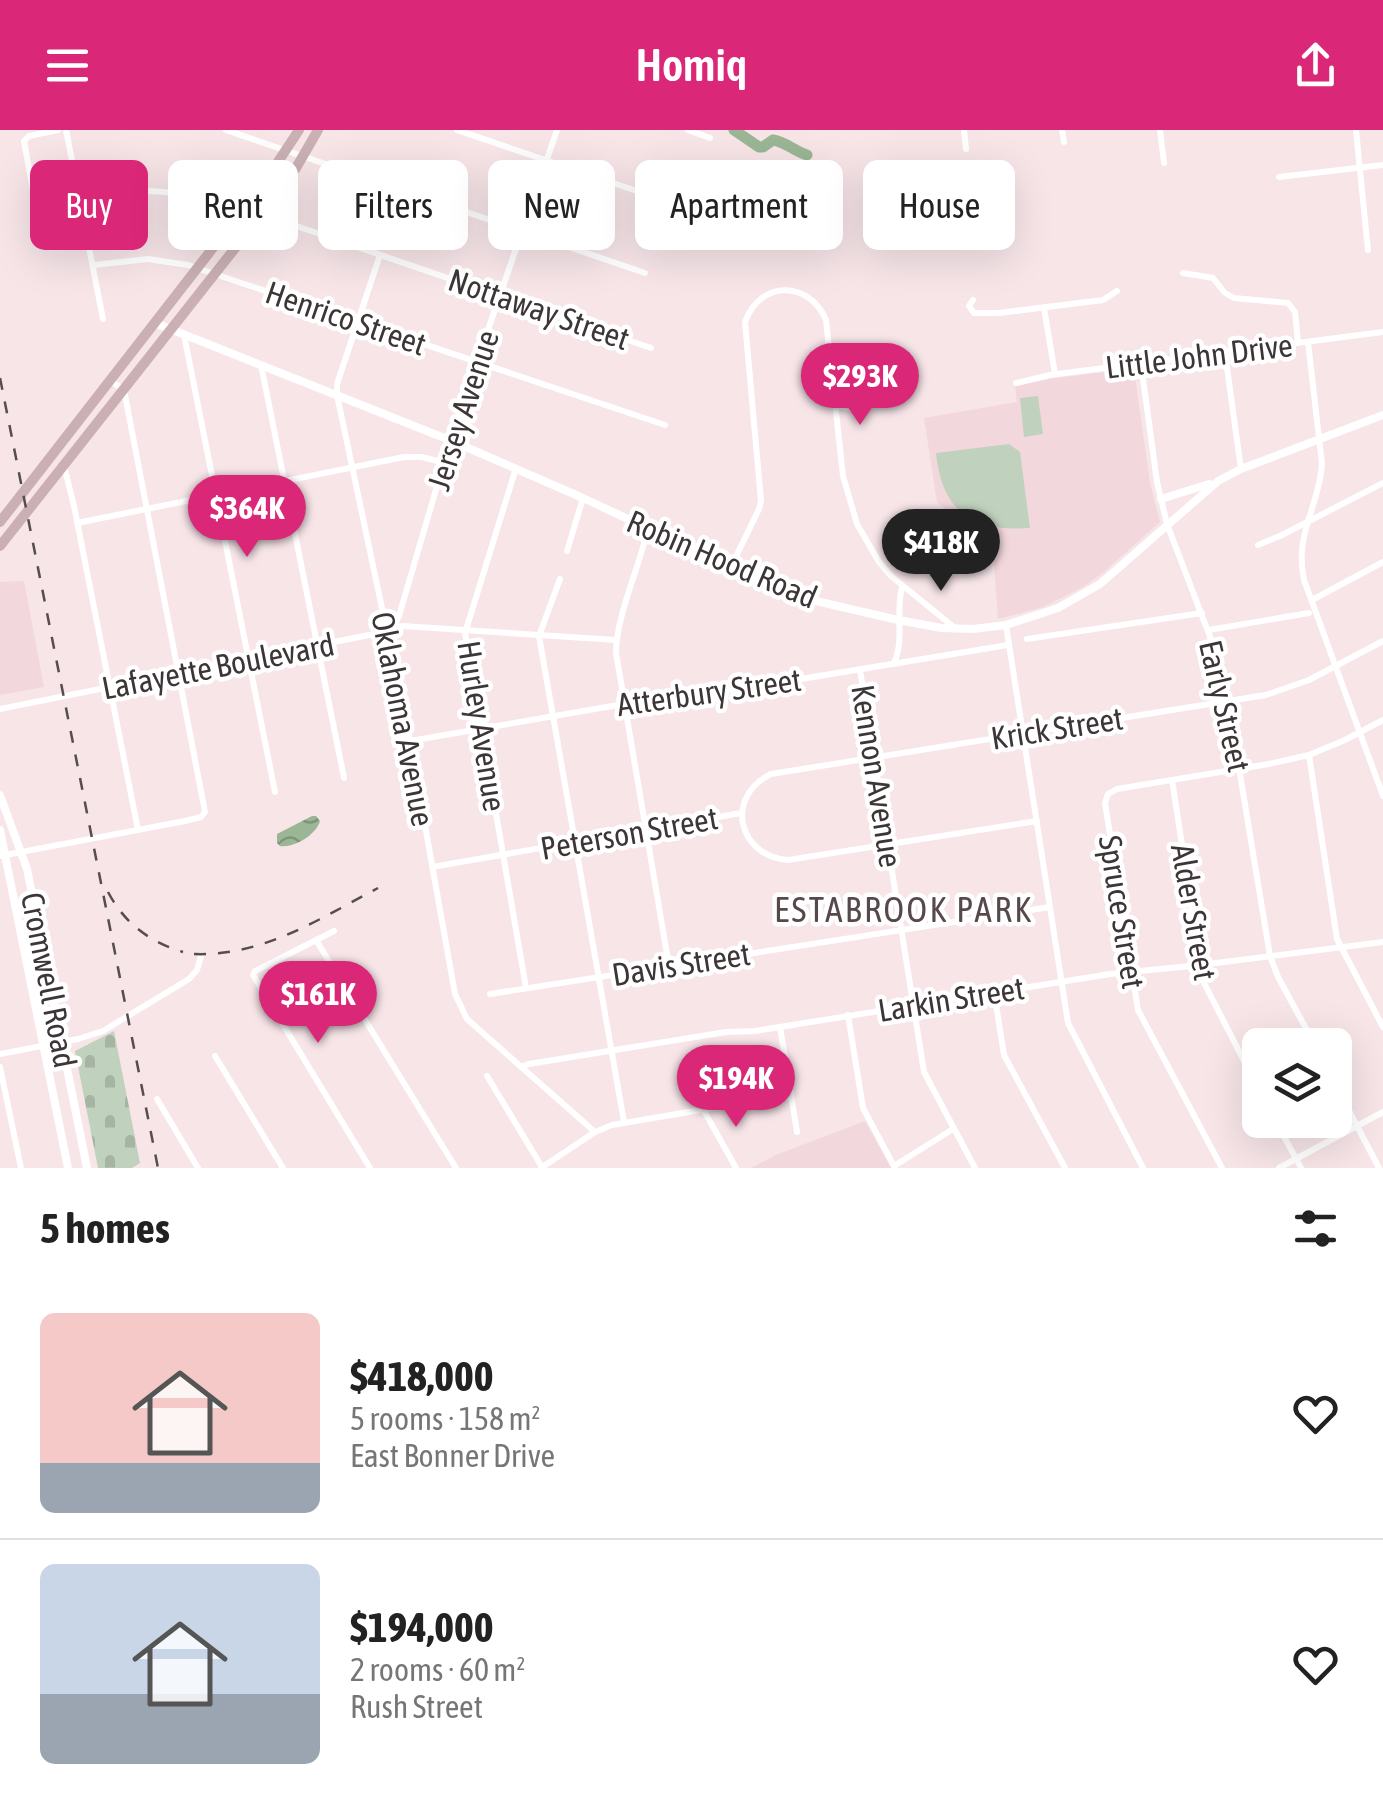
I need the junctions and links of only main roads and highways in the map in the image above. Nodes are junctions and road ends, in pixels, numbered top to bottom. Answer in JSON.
{"nodes":[{"id":1,"x":299,"y":130,"type":"edge"},
{"id":2,"x":318,"y":130,"type":"edge"},
{"id":3,"x":0,"y":522,"type":"edge"},
{"id":4,"x":0,"y":546,"type":"edge"}],
"edges":[{"from":1,"to":3,"type":"main road"},
{"from":2,"to":4,"type":"main road"}]}
